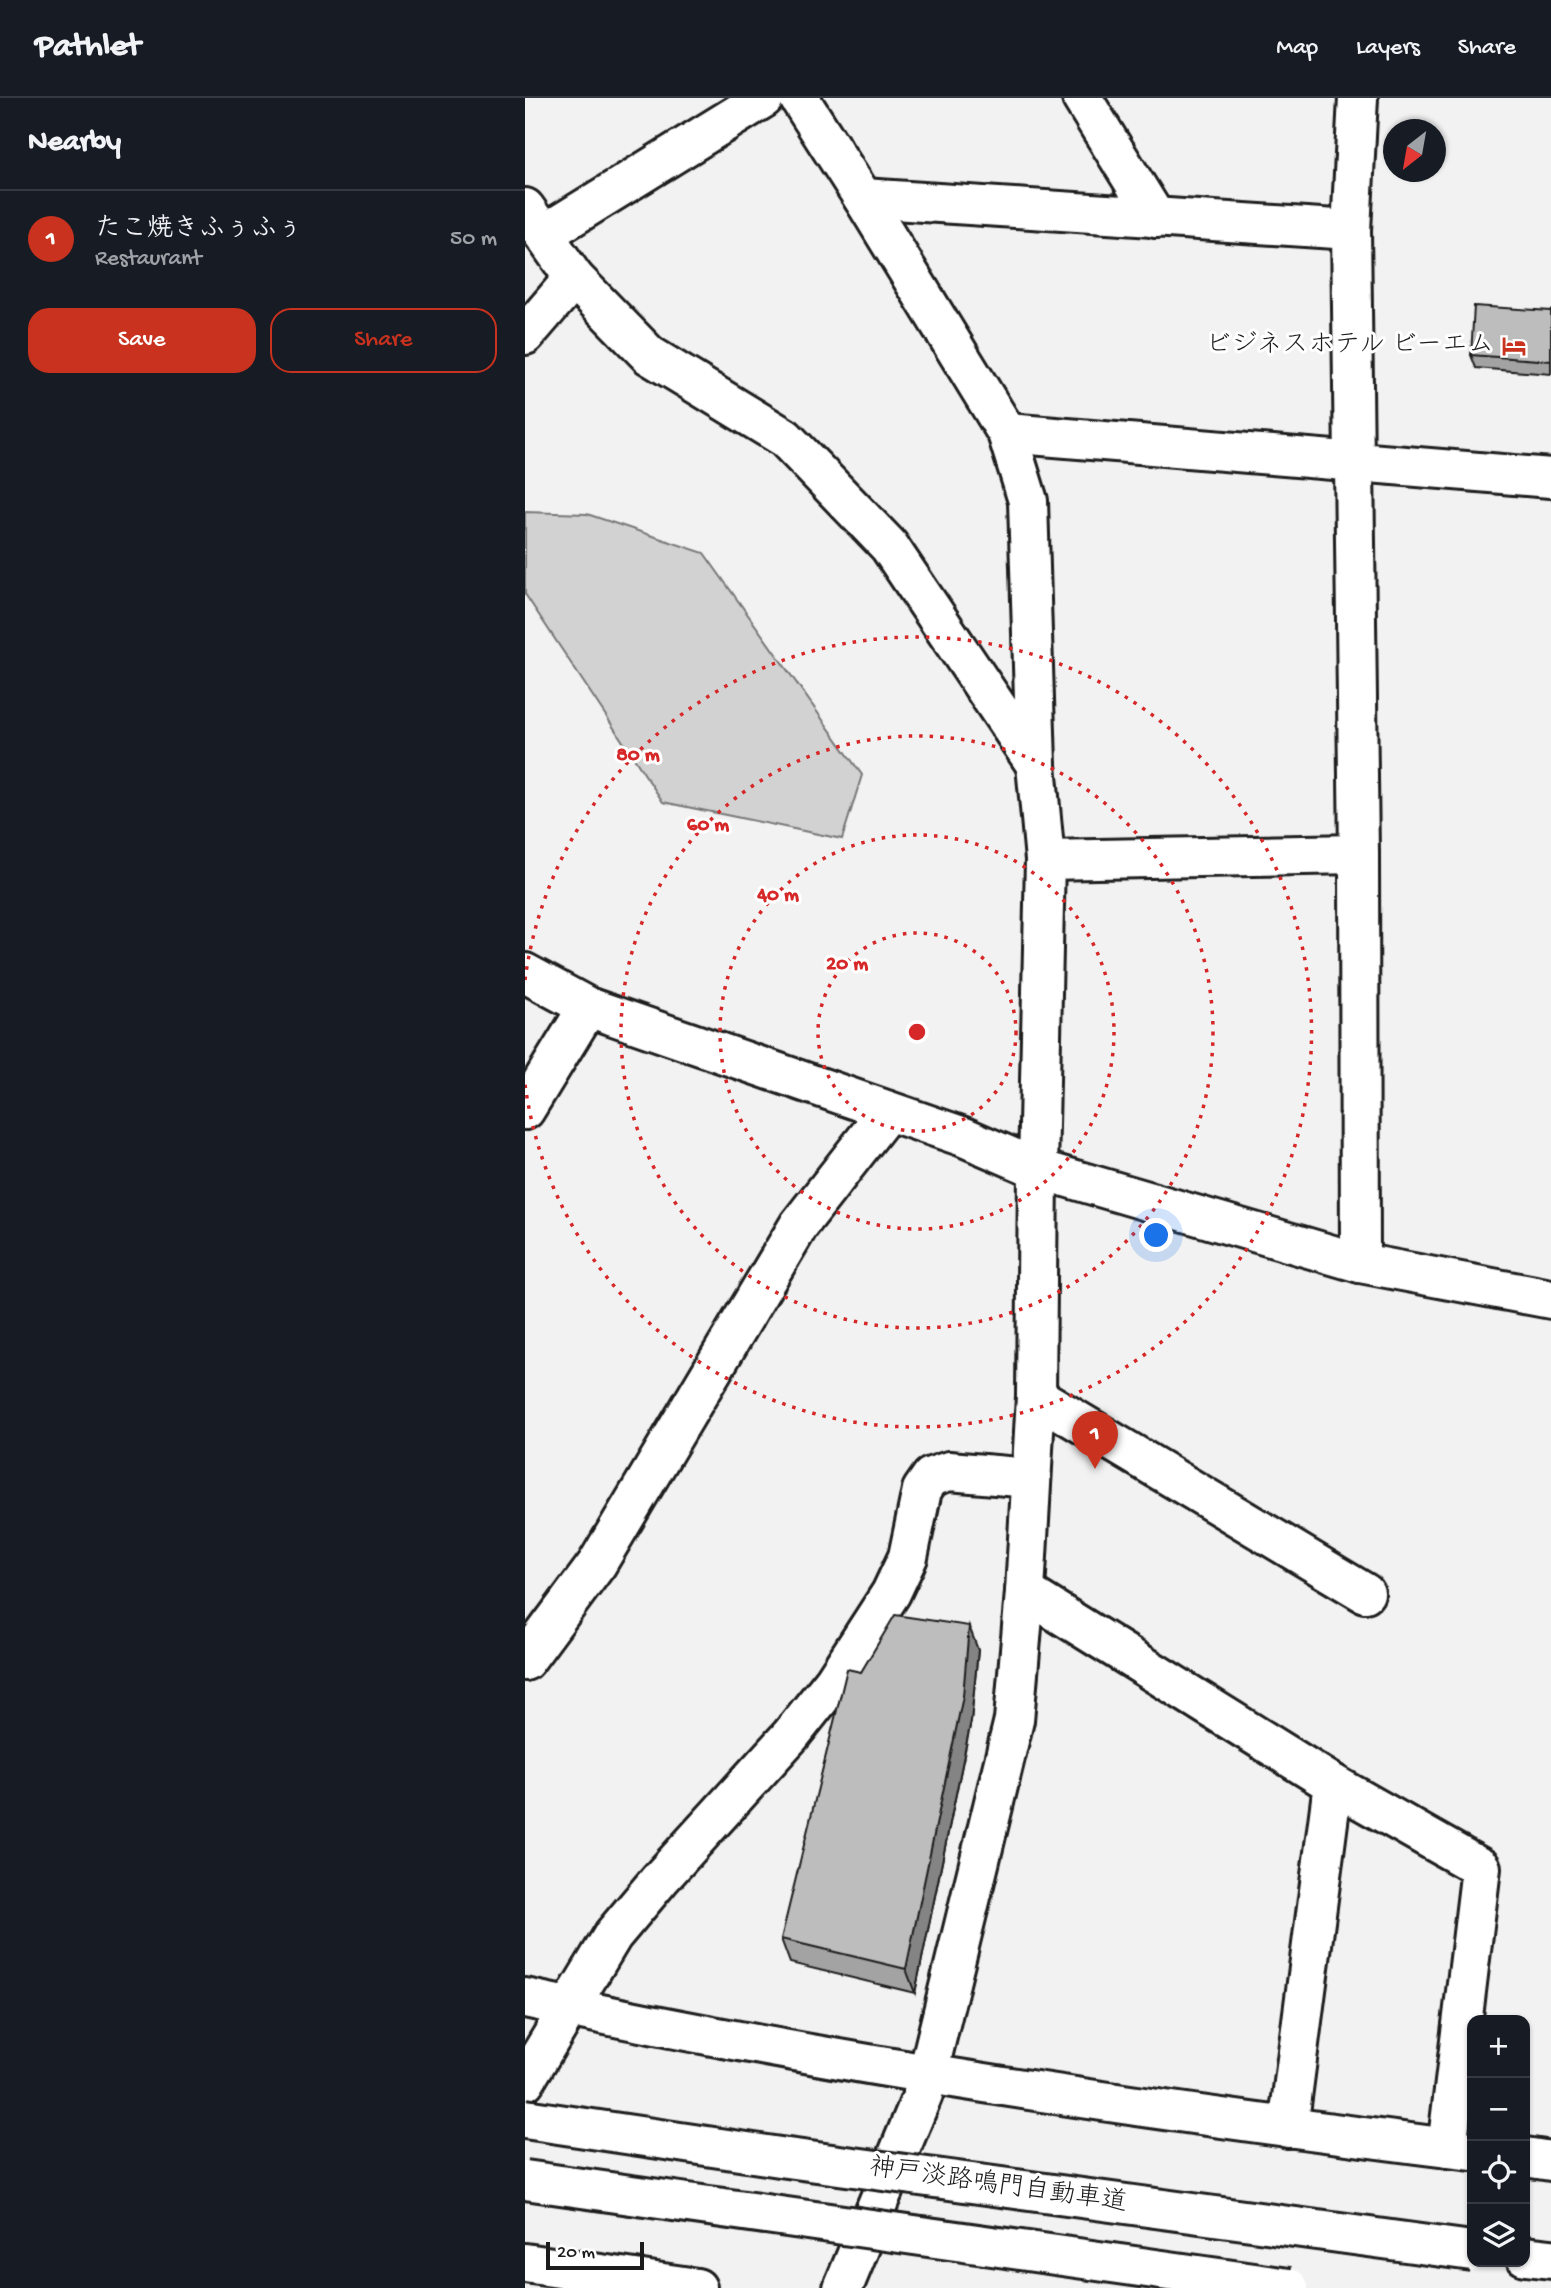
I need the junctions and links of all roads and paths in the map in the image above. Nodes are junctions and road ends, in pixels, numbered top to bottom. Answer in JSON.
{"nodes":[{"id":1,"x":764,"y":98,"type":"edge"},
{"id":2,"x":799,"y":98,"type":"edge"},
{"id":3,"x":1082,"y":98,"type":"edge"},
{"id":4,"x":1358,"y":98,"type":"edge"},
{"id":5,"x":863,"y":198,"type":"junction"},
{"id":6,"x":1156,"y":218,"type":"junction"},
{"id":7,"x":534,"y":221,"type":"edge"},
{"id":8,"x":1351,"y":230,"type":"junction"},
{"id":9,"x":574,"y":278,"type":"junction"},
{"id":10,"x":525,"y":335,"type":"edge"},
{"id":11,"x":1007,"y":433,"type":"junction"},
{"id":12,"x":1353,"y":462,"type":"junction"},
{"id":13,"x":1551,"y":478,"type":"edge"},
{"id":14,"x":1036,"y":765,"type":"junction"},
{"id":15,"x":1359,"y":854,"type":"junction"},
{"id":16,"x":1045,"y":860,"type":"junction"},
{"id":17,"x":525,"y":973,"type":"edge"},
{"id":18,"x":589,"y":1007,"type":"junction"},
{"id":19,"x":525,"y":1110,"type":"edge"},
{"id":20,"x":888,"y":1111,"type":"junction"},
{"id":21,"x":1038,"y":1169,"type":"junction"},
{"id":22,"x":1360,"y":1262,"type":"junction"},
{"id":23,"x":1551,"y":1299,"type":"edge"},
{"id":24,"x":1036,"y":1396,"type":"junction"},
{"id":25,"x":1031,"y":1478,"type":"junction"},
{"id":26,"x":1025,"y":1592,"type":"junction"},
{"id":27,"x":1365,"y":1593,"type":"dead end"},
{"id":28,"x":525,"y":1661,"type":"edge"},
{"id":29,"x":1333,"y":1784,"type":"junction"},
{"id":30,"x":525,"y":1998,"type":"edge"},
{"id":31,"x":569,"y":2007,"type":"junction"},
{"id":32,"x":928,"y":2075,"type":"junction"},
{"id":33,"x":525,"y":2081,"type":"edge"},
{"id":34,"x":525,"y":2119,"type":"edge"},
{"id":35,"x":1289,"y":2128,"type":"junction"},
{"id":36,"x":1460,"y":2149,"type":"edge"},
{"id":37,"x":1530,"y":2158,"type":"edge"},
{"id":38,"x":1551,"y":2161,"type":"edge"},
{"id":39,"x":525,"y":2180,"type":"edge"},
{"id":40,"x":1467,"y":2250,"type":"edge"},
{"id":41,"x":1530,"y":2257,"type":"edge"},
{"id":42,"x":1551,"y":2259,"type":"edge"},
{"id":43,"x":525,"y":2263,"type":"edge"},
{"id":44,"x":697,"y":2288,"type":"edge"},
{"id":45,"x":843,"y":2288,"type":"edge"},
{"id":46,"x":1289,"y":2288,"type":"edge"}],
"edges":[{"from":1,"to":7,"type":"main road"},
{"from":2,"to":5,"type":"main road"},
{"from":3,"to":6,"type":"main road"},
{"from":4,"to":8,"type":"main road"},
{"from":5,"to":6,"type":"main road"},
{"from":5,"to":11,"type":"main road"},
{"from":6,"to":8,"type":"main road"},
{"from":7,"to":9,"type":"main road"},
{"from":8,"to":12,"type":"main road"},
{"from":9,"to":10,"type":"main road"},
{"from":9,"to":14,"type":"main road"},
{"from":11,"to":12,"type":"main road"},
{"from":11,"to":14,"type":"main road"},
{"from":12,"to":13,"type":"main road"},
{"from":12,"to":15,"type":"main road"},
{"from":14,"to":16,"type":"main road"},
{"from":15,"to":16,"type":"main road"},
{"from":15,"to":22,"type":"main road"},
{"from":16,"to":21,"type":"main road"},
{"from":17,"to":18,"type":"main road"},
{"from":18,"to":19,"type":"main road"},
{"from":18,"to":20,"type":"main road"},
{"from":20,"to":21,"type":"main road"},
{"from":20,"to":28,"type":"main road"},
{"from":21,"to":22,"type":"main road"},
{"from":21,"to":24,"type":"main road"},
{"from":22,"to":23,"type":"main road"},
{"from":24,"to":25,"type":"main road"},
{"from":24,"to":27,"type":"main road"},
{"from":25,"to":26,"type":"main road"},
{"from":25,"to":31,"type":"main road"},
{"from":26,"to":29,"type":"main road"},
{"from":26,"to":32,"type":"main road"},
{"from":29,"to":35,"type":"main road"},
{"from":29,"to":36,"type":"main road"},
{"from":30,"to":31,"type":"main road"},
{"from":31,"to":32,"type":"main road"},
{"from":31,"to":33,"type":"main road"},
{"from":32,"to":35,"type":"main road"},
{"from":32,"to":45,"type":"main road"},
{"from":34,"to":40,"type":"main road","name":"神戸淡路鳴門自動車道","bridge":true},
{"from":35,"to":36,"type":"main road"},
{"from":37,"to":38,"type":"main road"},
{"from":39,"to":46,"type":"main road","bridge":true},
{"from":41,"to":42,"type":"main road"},
{"from":43,"to":44,"type":"main road"}]}
